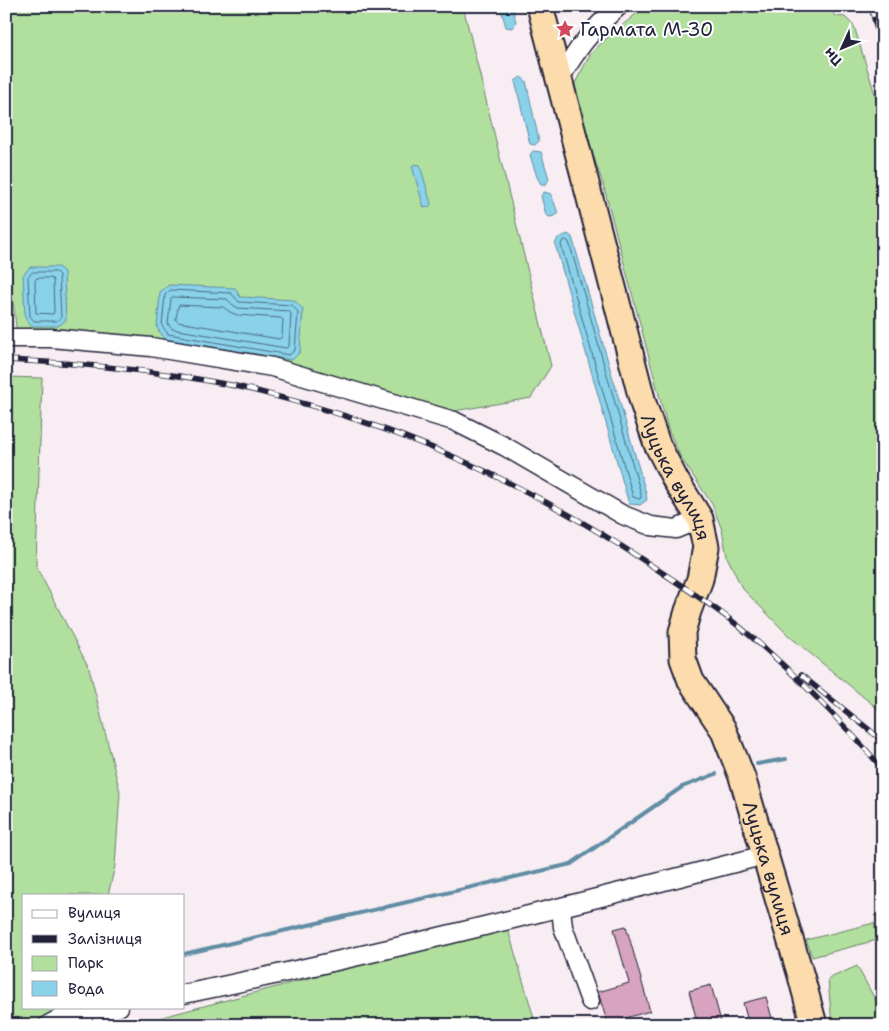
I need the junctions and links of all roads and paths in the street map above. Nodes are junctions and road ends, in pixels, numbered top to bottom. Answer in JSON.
{"nodes":[{"id":1,"x":540,"y":6,"type":"edge"},
{"id":2,"x":619,"y":6,"type":"edge"},
{"id":3,"x":558,"y":82,"type":"junction"},
{"id":4,"x":6,"y":338,"type":"edge"},
{"id":5,"x":700,"y":519,"type":"junction"},
{"id":6,"x":765,"y":855,"type":"junction"},
{"id":7,"x":561,"y":908,"type":"junction"},
{"id":8,"x":185,"y":994,"type":"edge"},
{"id":9,"x":590,"y":1001,"type":"dead end"},
{"id":10,"x":114,"y":1008,"type":"edge"},
{"id":11,"x":48,"y":1025,"type":"edge"},
{"id":12,"x":814,"y":1025,"type":"edge"}],
"edges":[{"from":1,"to":3,"type":"highway","name":"Луцька вулиця"},
{"from":2,"to":3,"type":"street"},
{"from":3,"to":5,"type":"highway","name":"Луцька вулиця"},
{"from":4,"to":5,"type":"street"},
{"from":5,"to":6,"type":"highway","name":"Луцька вулиця"},
{"from":6,"to":7,"type":"street"},
{"from":6,"to":12,"type":"highway","name":"Луцька вулиця"},
{"from":7,"to":8,"type":"street"},
{"from":7,"to":9,"type":"street"},
{"from":10,"to":11,"type":"street"}]}
